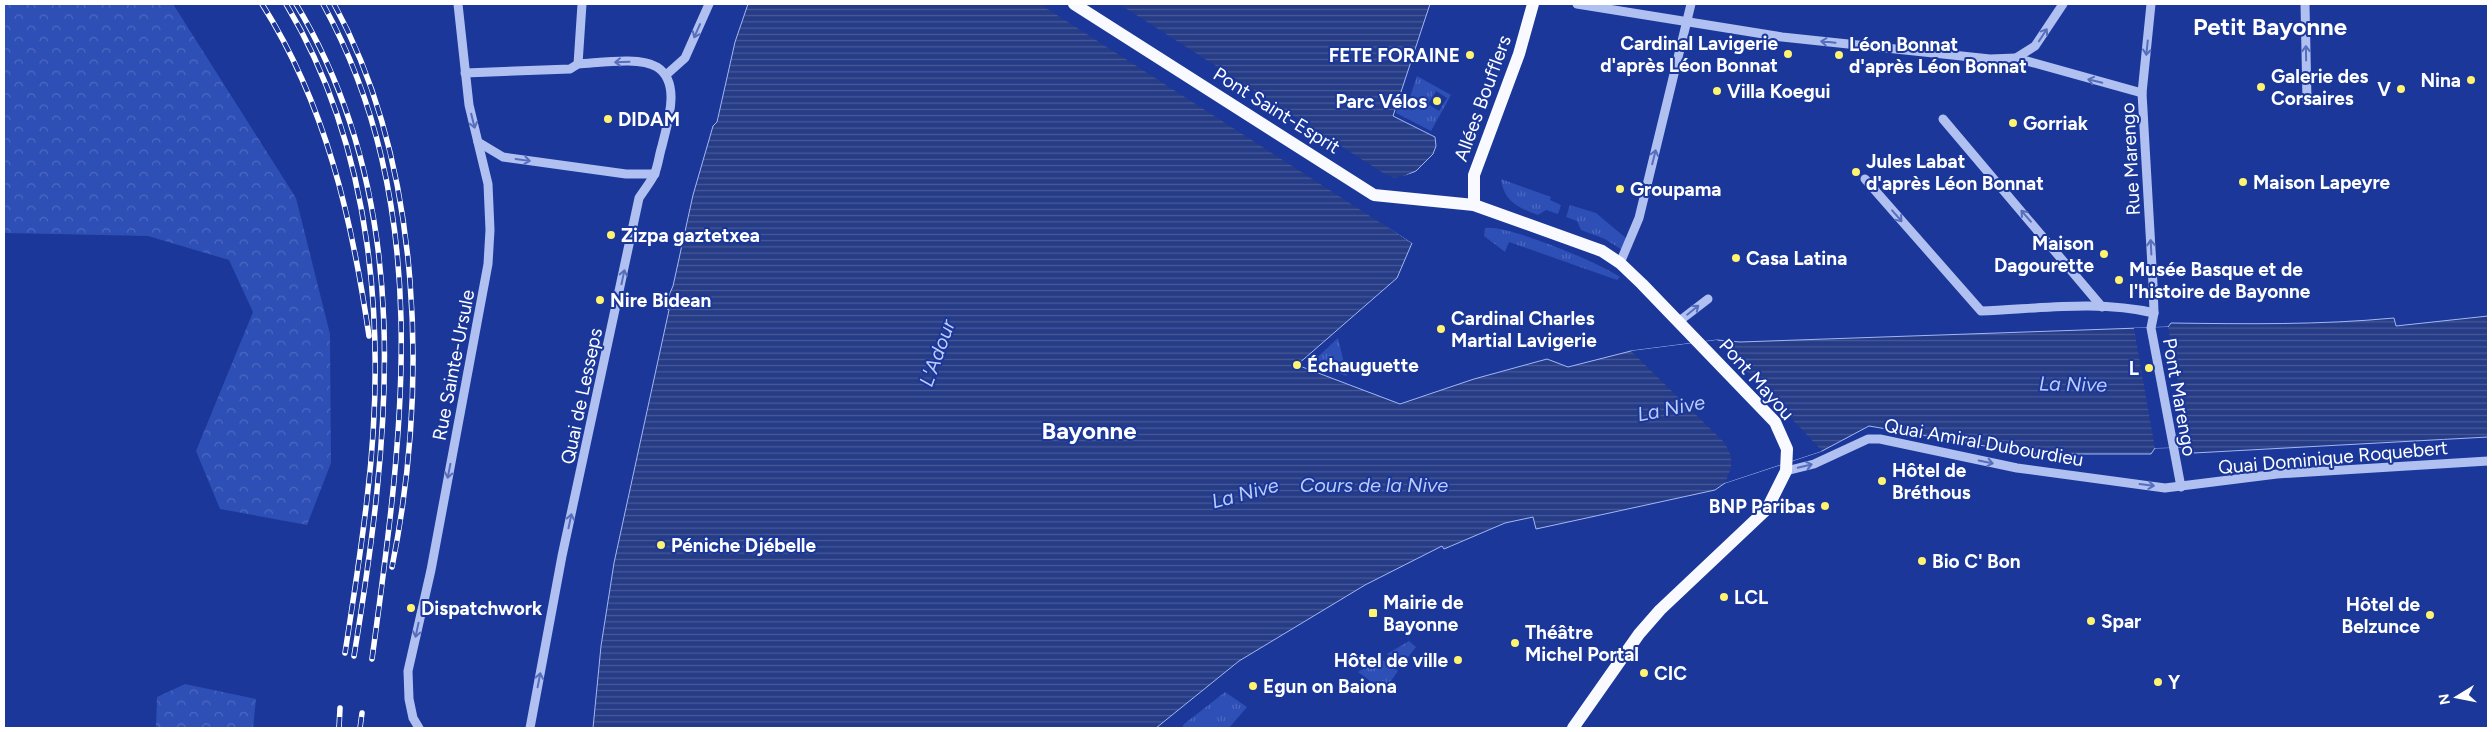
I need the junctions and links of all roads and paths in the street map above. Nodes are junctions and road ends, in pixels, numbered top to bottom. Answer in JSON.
{"nodes":[{"id":1,"x":458,"y":4,"type":"edge"},
{"id":2,"x":582,"y":4,"type":"edge"},
{"id":3,"x":709,"y":4,"type":"edge"},
{"id":4,"x":1074,"y":4,"type":"edge"},
{"id":5,"x":1533,"y":4,"type":"edge"},
{"id":6,"x":1577,"y":4,"type":"edge"},
{"id":7,"x":1691,"y":4,"type":"edge"},
{"id":8,"x":2063,"y":4,"type":"edge"},
{"id":9,"x":2151,"y":4,"type":"edge"},
{"id":10,"x":2305,"y":4,"type":"edge"},
{"id":11,"x":1687,"y":20,"type":"junction"},
{"id":12,"x":2016,"y":58,"type":"junction"},
{"id":13,"x":578,"y":64,"type":"junction"},
{"id":14,"x":465,"y":73,"type":"junction"},
{"id":15,"x":666,"y":75,"type":"junction"},
{"id":16,"x":2142,"y":93,"type":"junction"},
{"id":17,"x":2307,"y":101,"type":"dead end"},
{"id":18,"x":1943,"y":119,"type":"dead end"},
{"id":19,"x":478,"y":142,"type":"junction"},
{"id":20,"x":655,"y":174,"type":"junction"},
{"id":21,"x":1865,"y":179,"type":"dead end"},
{"id":22,"x":1474,"y":205,"type":"junction"},
{"id":23,"x":1620,"y":263,"type":"junction"},
{"id":24,"x":1708,"y":299,"type":"dead end"},
{"id":25,"x":2102,"y":307,"type":"junction"},
{"id":26,"x":2154,"y":313,"type":"junction"},
{"id":27,"x":1678,"y":322,"type":"junction"},
{"id":28,"x":2488,"y":461,"type":"edge"},
{"id":29,"x":1787,"y":467,"type":"junction"},
{"id":30,"x":2181,"y":488,"type":"junction"},
{"id":31,"x":419,"y":728,"type":"edge"},
{"id":32,"x":530,"y":728,"type":"edge"},
{"id":33,"x":1573,"y":728,"type":"edge"}],
"edges":[{"from":1,"to":14,"type":"street","name":"Rue Sainte-Ursule"},
{"from":2,"to":13,"type":"street"},
{"from":3,"to":15,"type":"street","one_way":true},
{"from":4,"to":22,"type":"main road","name":"Pont Saint-Esprit"},
{"from":5,"to":22,"type":"main road","name":"Allées Boufflers"},
{"from":6,"to":11,"type":"street"},
{"from":7,"to":11,"type":"street"},
{"from":12,"to":8,"type":"street","one_way":true},
{"from":9,"to":16,"type":"street","name":"Rue Marengo","one_way":true},
{"from":17,"to":10,"type":"street","one_way":true},
{"from":12,"to":11,"type":"street","one_way":true},
{"from":23,"to":11,"type":"street","one_way":true},
{"from":16,"to":12,"type":"street","one_way":true},
{"from":13,"to":14,"type":"street"},
{"from":15,"to":13,"type":"street","one_way":true},
{"from":14,"to":19,"type":"street","name":"Rue Sainte-Ursule","one_way":true},
{"from":15,"to":20,"type":"street","name":"Quai de Lesseps"},
{"from":26,"to":16,"type":"street","name":"Rue Marengo","one_way":true},
{"from":25,"to":18,"type":"street","one_way":true},
{"from":19,"to":20,"type":"street","one_way":true},
{"from":19,"to":31,"type":"street","name":"Rue Sainte-Ursule","one_way":true},
{"from":32,"to":20,"type":"street","name":"Quai de Lesseps","one_way":true},
{"from":21,"to":25,"type":"street","one_way":true},
{"from":22,"to":23,"type":"main road","name":"Pont Saint-Esprit"},
{"from":23,"to":27,"type":"main road","name":"Pont Mayou"},
{"from":27,"to":24,"type":"street","one_way":true},
{"from":25,"to":26,"type":"street"},
{"from":26,"to":30,"type":"street","name":"Pont Marengo"},
{"from":27,"to":29,"type":"main road","name":"Pont Mayou"},
{"from":28,"to":30,"type":"street","name":"Quai Dominique Roquebert"},
{"from":29,"to":30,"type":"street","name":"Quai Amiral Dubourdieu","one_way":true},
{"from":29,"to":33,"type":"main road"}]}
